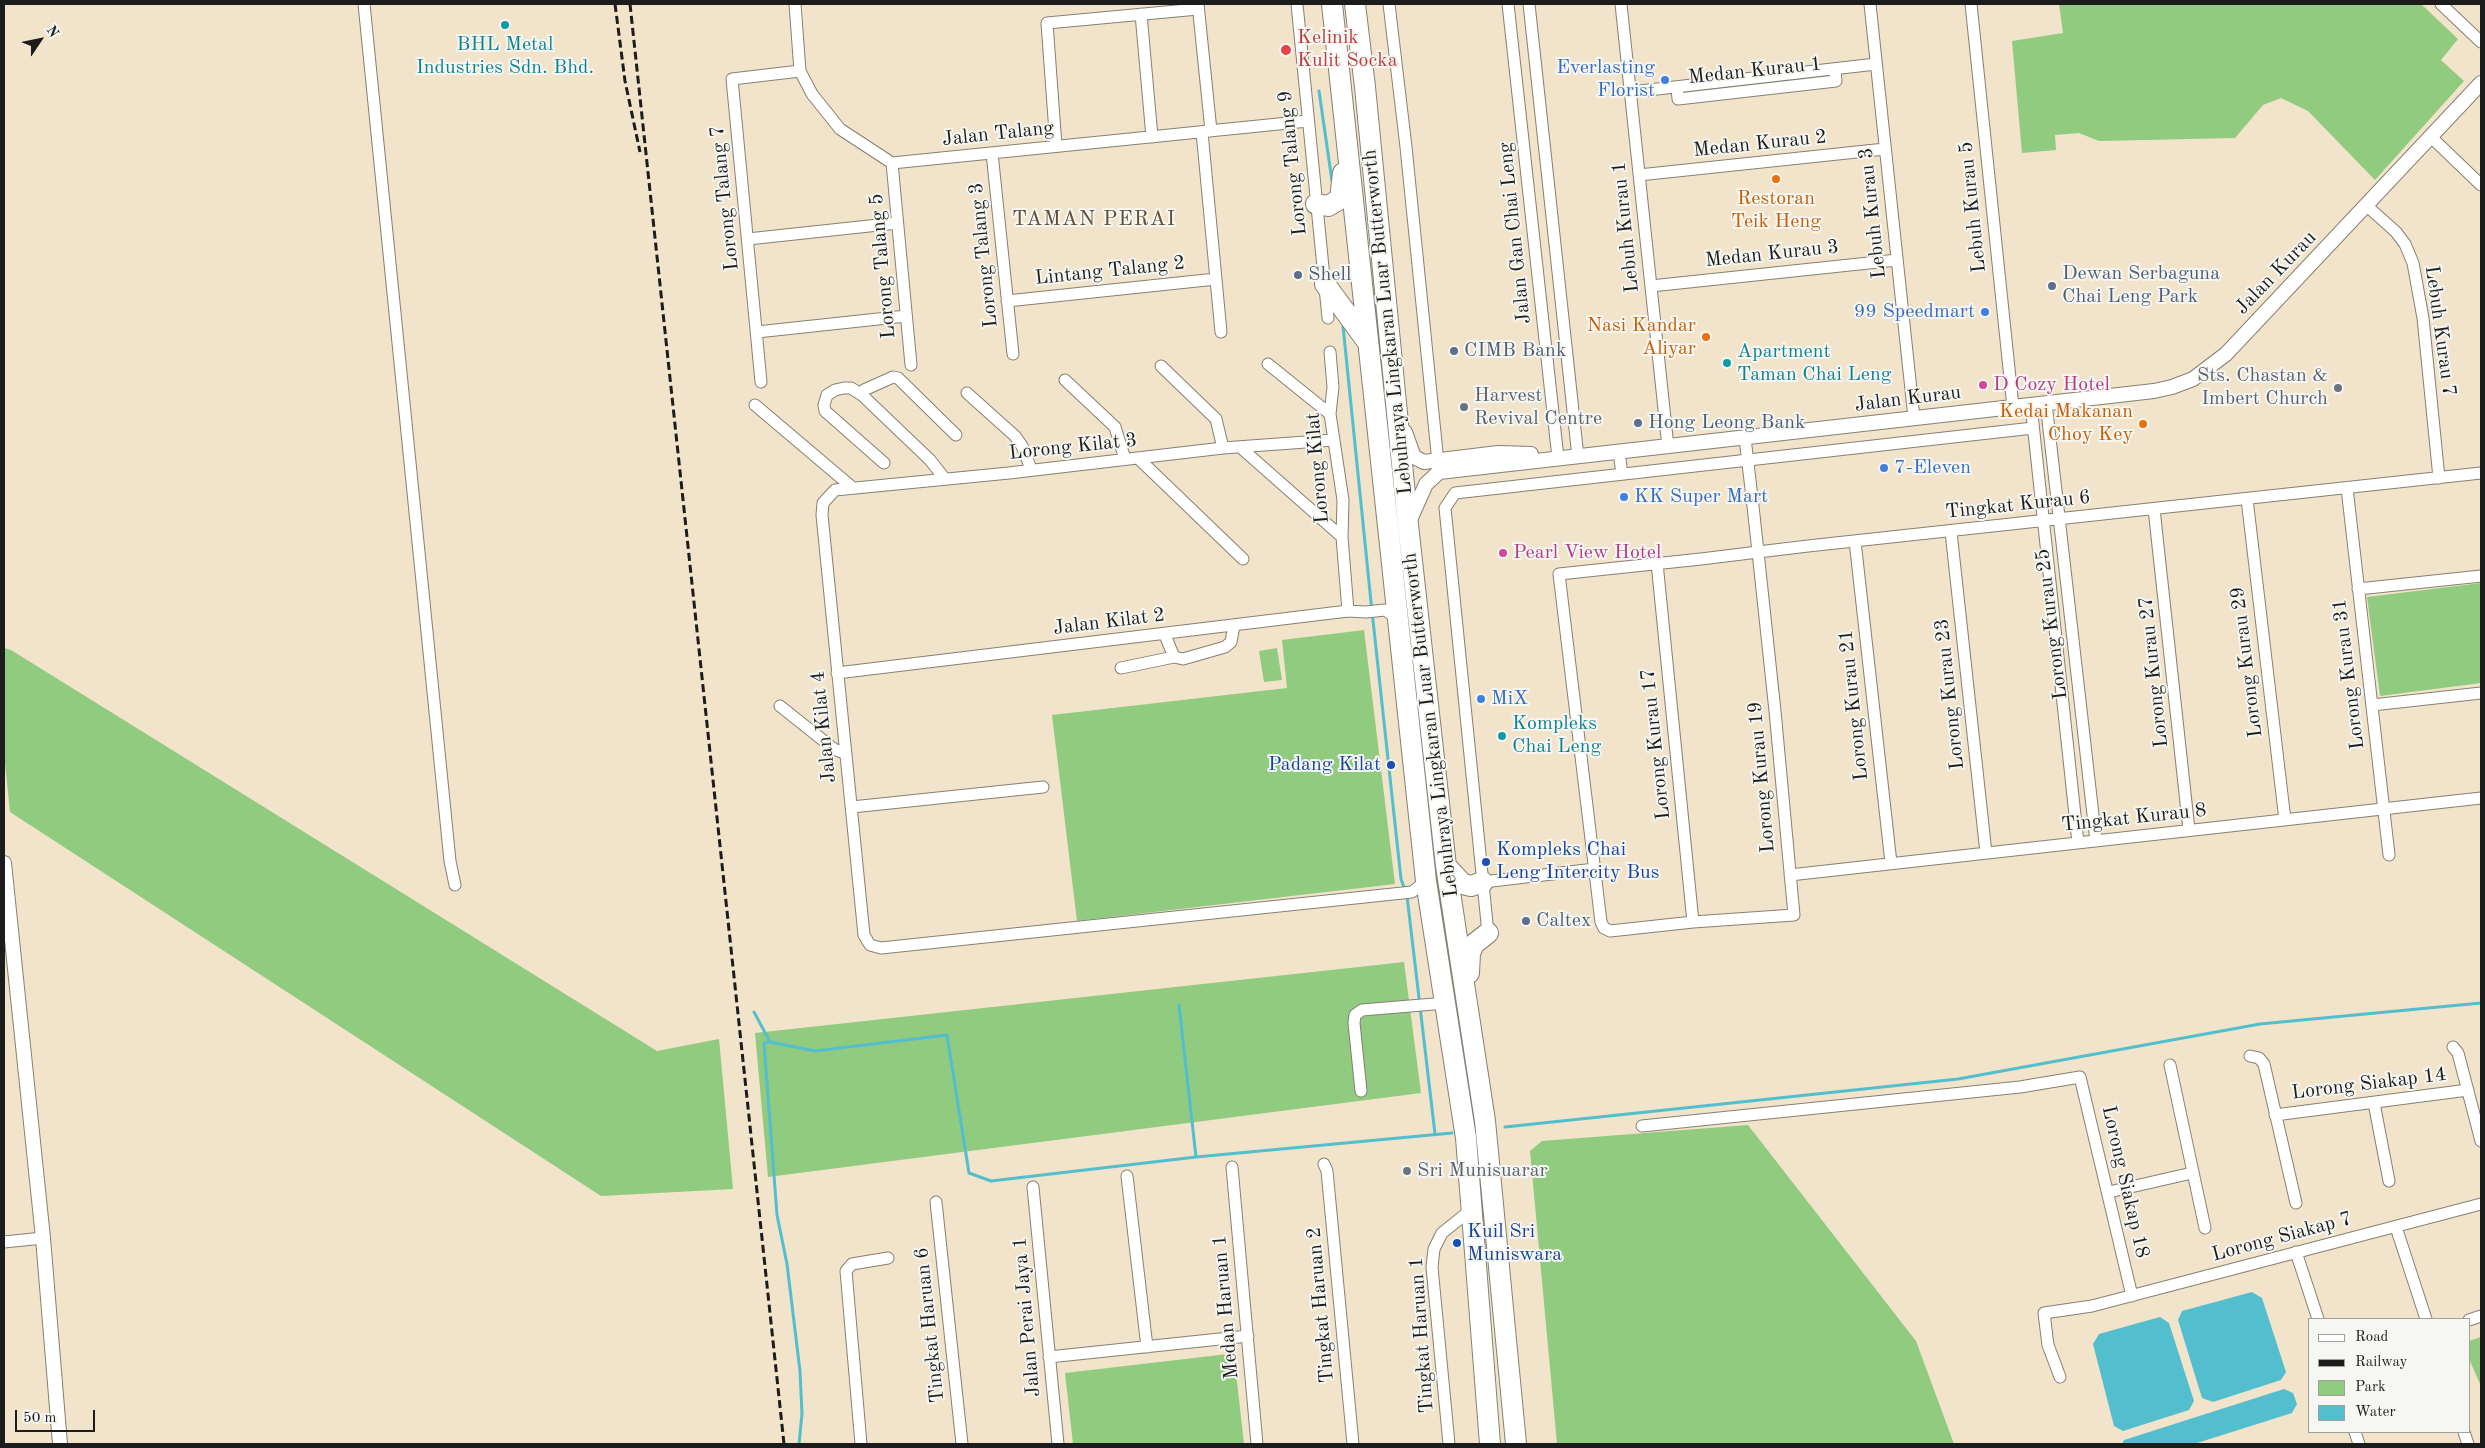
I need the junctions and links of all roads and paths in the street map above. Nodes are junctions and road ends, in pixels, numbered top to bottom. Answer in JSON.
{"nodes":[{"id":1,"x":364,"y":4,"type":"edge"},
{"id":2,"x":795,"y":4,"type":"edge"},
{"id":3,"x":1297,"y":4,"type":"edge"},
{"id":4,"x":1332,"y":4,"type":"edge"},
{"id":5,"x":1355,"y":4,"type":"edge"},
{"id":6,"x":1389,"y":4,"type":"edge"},
{"id":7,"x":1508,"y":4,"type":"edge"},
{"id":8,"x":1529,"y":4,"type":"edge"},
{"id":9,"x":1621,"y":4,"type":"edge"},
{"id":10,"x":1870,"y":4,"type":"edge"},
{"id":11,"x":1971,"y":4,"type":"edge"},
{"id":12,"x":2441,"y":4,"type":"edge"},
{"id":13,"x":1198,"y":6,"type":"edge"},
{"id":14,"x":1141,"y":14,"type":"junction"},
{"id":15,"x":2481,"y":42,"type":"edge"},
{"id":16,"x":1876,"y":64,"type":"junction"},
{"id":17,"x":800,"y":71,"type":"junction"},
{"id":18,"x":2481,"y":83,"type":"edge"},
{"id":19,"x":1631,"y":92,"type":"junction"},
{"id":20,"x":1308,"y":121,"type":"junction"},
{"id":21,"x":1207,"y":131,"type":"junction"},
{"id":22,"x":1347,"y":135,"type":"junction"},
{"id":23,"x":2430,"y":136,"type":"junction"},
{"id":24,"x":1152,"y":137,"type":"junction"},
{"id":25,"x":1056,"y":146,"type":"junction"},
{"id":26,"x":1885,"y":149,"type":"junction"},
{"id":27,"x":992,"y":153,"type":"junction"},
{"id":28,"x":892,"y":163,"type":"junction"},
{"id":29,"x":1639,"y":176,"type":"junction"},
{"id":30,"x":2481,"y":185,"type":"edge"},
{"id":31,"x":1316,"y":204,"type":"junction"},
{"id":32,"x":2366,"y":206,"type":"junction"},
{"id":33,"x":897,"y":223,"type":"junction"},
{"id":34,"x":748,"y":239,"type":"junction"},
{"id":35,"x":1897,"y":260,"type":"junction"},
{"id":36,"x":1216,"y":279,"type":"junction"},
{"id":37,"x":1325,"y":284,"type":"junction"},
{"id":38,"x":1651,"y":286,"type":"junction"},
{"id":39,"x":1007,"y":301,"type":"junction"},
{"id":40,"x":906,"y":316,"type":"junction"},
{"id":41,"x":1328,"y":318,"type":"dead end"},
{"id":42,"x":757,"y":332,"type":"junction"},
{"id":43,"x":1220,"y":332,"type":"dead end"},
{"id":44,"x":1369,"y":343,"type":"junction"},
{"id":45,"x":1330,"y":352,"type":"dead end"},
{"id":46,"x":1013,"y":354,"type":"dead end"},
{"id":47,"x":1268,"y":364,"type":"dead end"},
{"id":48,"x":911,"y":365,"type":"dead end"},
{"id":49,"x":1161,"y":366,"type":"dead end"},
{"id":50,"x":1065,"y":380,"type":"dead end"},
{"id":51,"x":762,"y":382,"type":"dead end"},
{"id":52,"x":967,"y":393,"type":"dead end"},
{"id":53,"x":862,"y":395,"type":"junction"},
{"id":54,"x":2046,"y":403,"type":"junction"},
{"id":55,"x":755,"y":404,"type":"dead end"},
{"id":56,"x":2031,"y":405,"type":"junction"},
{"id":57,"x":2013,"y":407,"type":"junction"},
{"id":58,"x":1398,"y":409,"type":"junction"},
{"id":59,"x":1330,"y":414,"type":"junction"},
{"id":60,"x":1914,"y":418,"type":"junction"},
{"id":61,"x":2033,"y":428,"type":"junction"},
{"id":62,"x":956,"y":435,"type":"dead end"},
{"id":63,"x":1745,"y":438,"type":"junction"},
{"id":64,"x":1333,"y":440,"type":"junction"},
{"id":65,"x":1240,"y":447,"type":"junction"},
{"id":66,"x":1668,"y":447,"type":"junction"},
{"id":67,"x":1223,"y":448,"type":"junction"},
{"id":68,"x":1619,"y":452,"type":"junction"},
{"id":69,"x":1578,"y":457,"type":"junction"},
{"id":70,"x":1139,"y":458,"type":"junction"},
{"id":71,"x":1558,"y":458,"type":"junction"},
{"id":72,"x":1126,"y":459,"type":"junction"},
{"id":73,"x":1544,"y":459,"type":"junction"},
{"id":74,"x":1748,"y":461,"type":"junction"},
{"id":75,"x":1438,"y":462,"type":"junction"},
{"id":76,"x":884,"y":463,"type":"dead end"},
{"id":77,"x":1031,"y":470,"type":"junction"},
{"id":78,"x":2481,"y":473,"type":"edge"},
{"id":79,"x":1622,"y":474,"type":"junction"},
{"id":80,"x":2439,"y":478,"type":"junction"},
{"id":81,"x":945,"y":479,"type":"junction"},
{"id":82,"x":853,"y":488,"type":"junction"},
{"id":83,"x":2347,"y":488,"type":"junction"},
{"id":84,"x":2247,"y":499,"type":"junction"},
{"id":85,"x":823,"y":503,"type":"joint"},
{"id":86,"x":2154,"y":509,"type":"junction"},
{"id":87,"x":2059,"y":520,"type":"junction"},
{"id":88,"x":2044,"y":521,"type":"junction"},
{"id":89,"x":1408,"y":525,"type":"junction"},
{"id":90,"x":1951,"y":532,"type":"junction"},
{"id":91,"x":1342,"y":537,"type":"junction"},
{"id":92,"x":1855,"y":542,"type":"junction"},
{"id":93,"x":1758,"y":552,"type":"junction"},
{"id":94,"x":1243,"y":559,"type":"dead end"},
{"id":95,"x":1656,"y":563,"type":"junction"},
{"id":96,"x":2481,"y":576,"type":"edge"},
{"id":97,"x":2358,"y":590,"type":"junction"},
{"id":98,"x":1384,"y":610,"type":"junction"},
{"id":99,"x":1348,"y":611,"type":"junction"},
{"id":100,"x":1234,"y":625,"type":"junction"},
{"id":101,"x":1165,"y":635,"type":"junction"},
{"id":102,"x":1174,"y":657,"type":"junction"},
{"id":103,"x":1121,"y":668,"type":"dead end"},
{"id":104,"x":837,"y":674,"type":"junction"},
{"id":105,"x":2481,"y":693,"type":"edge"},
{"id":106,"x":2372,"y":705,"type":"junction"},
{"id":107,"x":780,"y":706,"type":"dead end"},
{"id":108,"x":846,"y":754,"type":"junction"},
{"id":109,"x":1043,"y":787,"type":"dead end"},
{"id":110,"x":2481,"y":798,"type":"edge"},
{"id":111,"x":852,"y":807,"type":"junction"},
{"id":112,"x":2384,"y":809,"type":"junction"},
{"id":113,"x":2285,"y":820,"type":"junction"},
{"id":114,"x":2189,"y":830,"type":"junction"},
{"id":115,"x":2096,"y":841,"type":"junction"},
{"id":116,"x":2078,"y":843,"type":"junction"},
{"id":117,"x":1986,"y":853,"type":"junction"},
{"id":118,"x":2389,"y":855,"type":"dead end"},
{"id":119,"x":4,"y":863,"type":"edge"},
{"id":120,"x":1891,"y":863,"type":"junction"},
{"id":121,"x":1446,"y":866,"type":"junction"},
{"id":122,"x":1595,"y":869,"type":"junction"},
{"id":123,"x":1790,"y":875,"type":"junction"},
{"id":124,"x":1483,"y":882,"type":"junction"},
{"id":125,"x":455,"y":885,"type":"dead end"},
{"id":126,"x":1410,"y":889,"type":"junction"},
{"id":127,"x":1693,"y":922,"type":"junction"},
{"id":128,"x":1488,"y":933,"type":"joint"},
{"id":129,"x":1446,"y":1003,"type":"junction"},
{"id":130,"x":1469,"y":1014,"type":"junction"},
{"id":131,"x":2453,"y":1046,"type":"dead end"},
{"id":132,"x":2250,"y":1056,"type":"dead end"},
{"id":133,"x":2170,"y":1065,"type":"dead end"},
{"id":134,"x":2468,"y":1090,"type":"junction"},
{"id":135,"x":1361,"y":1091,"type":"dead end"},
{"id":136,"x":2374,"y":1104,"type":"junction"},
{"id":137,"x":2276,"y":1115,"type":"junction"},
{"id":138,"x":1642,"y":1126,"type":"dead end"},
{"id":139,"x":2481,"y":1142,"type":"edge"},
{"id":140,"x":1324,"y":1164,"type":"dead end"},
{"id":141,"x":1232,"y":1167,"type":"dead end"},
{"id":142,"x":2192,"y":1173,"type":"junction"},
{"id":143,"x":1127,"y":1176,"type":"dead end"},
{"id":144,"x":2389,"y":1181,"type":"dead end"},
{"id":145,"x":1033,"y":1187,"type":"dead end"},
{"id":146,"x":2109,"y":1192,"type":"junction"},
{"id":147,"x":936,"y":1202,"type":"dead end"},
{"id":148,"x":2296,"y":1203,"type":"dead end"},
{"id":149,"x":2481,"y":1204,"type":"edge"},
{"id":150,"x":1472,"y":1209,"type":"junction"},
{"id":151,"x":2396,"y":1227,"type":"junction"},
{"id":152,"x":2205,"y":1228,"type":"dead end"},
{"id":153,"x":43,"y":1238,"type":"junction"},
{"id":154,"x":4,"y":1242,"type":"edge"},
{"id":155,"x":2296,"y":1252,"type":"junction"},
{"id":156,"x":888,"y":1258,"type":"dead end"},
{"id":157,"x":2132,"y":1296,"type":"junction"},
{"id":158,"x":2318,"y":1318,"type":"edge"},
{"id":159,"x":2426,"y":1318,"type":"edge"},
{"id":160,"x":1248,"y":1336,"type":"junction"},
{"id":161,"x":1147,"y":1347,"type":"junction"},
{"id":162,"x":1049,"y":1357,"type":"junction"},
{"id":163,"x":2060,"y":1376,"type":"dead end"},
{"id":164,"x":60,"y":1444,"type":"edge"},
{"id":165,"x":861,"y":1444,"type":"edge"},
{"id":166,"x":962,"y":1444,"type":"edge"},
{"id":167,"x":1058,"y":1444,"type":"edge"},
{"id":168,"x":1257,"y":1444,"type":"edge"},
{"id":169,"x":1354,"y":1444,"type":"edge"},
{"id":170,"x":1449,"y":1444,"type":"edge"},
{"id":171,"x":1490,"y":1444,"type":"edge"},
{"id":172,"x":1516,"y":1444,"type":"edge"}],
"edges":[{"from":1,"to":125,"type":"street"},
{"from":2,"to":17,"type":"street"},
{"from":3,"to":20,"type":"street","name":"Lorong Talang 9"},
{"from":4,"to":22,"type":"highway","name":"Lebuhraya Lingkaran Luar Butterworth"},
{"from":5,"to":58,"type":"highway","name":"Lebuhraya Lingkaran Luar Butterworth"},
{"from":6,"to":75,"type":"street"},
{"from":7,"to":71,"type":"street","name":"Jalan Gan Chai Leng"},
{"from":8,"to":69,"type":"street","name":"Jalan Gan Chai Leng"},
{"from":9,"to":19,"type":"street","name":"Lebuh Kurau 1"},
{"from":10,"to":16,"type":"street","name":"Lebuh Kurau 3"},
{"from":11,"to":57,"type":"street","name":"Lebuh Kurau 5"},
{"from":12,"to":15,"type":"street"},
{"from":13,"to":14,"type":"street"},
{"from":13,"to":21,"type":"street"},
{"from":14,"to":24,"type":"street"},
{"from":14,"to":25,"type":"street"},
{"from":16,"to":19,"type":"street","name":"Medan Kurau 1"},
{"from":16,"to":26,"type":"street","name":"Lebuh Kurau 3"},
{"from":17,"to":28,"type":"street"},
{"from":17,"to":34,"type":"street","name":"Lorong Talang 7"},
{"from":18,"to":23,"type":"street","name":"Jalan Kurau"},
{"from":19,"to":29,"type":"street","name":"Lebuh Kurau 1"},
{"from":20,"to":21,"type":"street","name":"Jalan Talang"},
{"from":20,"to":31,"type":"street","name":"Lorong Talang 9"},
{"from":21,"to":24,"type":"street","name":"Jalan Talang"},
{"from":21,"to":36,"type":"street"},
{"from":22,"to":31,"type":"highway"},
{"from":22,"to":44,"type":"highway","name":"Lebuhraya Lingkaran Luar Butterworth"},
{"from":23,"to":30,"type":"street"},
{"from":23,"to":32,"type":"street","name":"Jalan Kurau"},
{"from":24,"to":25,"type":"street","name":"Jalan Talang"},
{"from":25,"to":27,"type":"street","name":"Jalan Talang"},
{"from":26,"to":29,"type":"street","name":"Medan Kurau 2"},
{"from":26,"to":35,"type":"street","name":"Lebuh Kurau 3"},
{"from":27,"to":28,"type":"street","name":"Jalan Talang"},
{"from":27,"to":39,"type":"street","name":"Lorong Talang 3"},
{"from":28,"to":33,"type":"street","name":"Lorong Talang 5"},
{"from":29,"to":38,"type":"street","name":"Lebuh Kurau 1"},
{"from":31,"to":37,"type":"street","name":"Lorong Talang 9"},
{"from":32,"to":54,"type":"street","name":"Jalan Kurau"},
{"from":32,"to":80,"type":"street","name":"Lebuh Kurau 7"},
{"from":33,"to":34,"type":"street"},
{"from":33,"to":40,"type":"street","name":"Lorong Talang 5"},
{"from":34,"to":42,"type":"street","name":"Lorong Talang 7"},
{"from":35,"to":38,"type":"street","name":"Medan Kurau 3"},
{"from":35,"to":60,"type":"street","name":"Lebuh Kurau 3"},
{"from":36,"to":39,"type":"street","name":"Lintang Talang 2"},
{"from":36,"to":43,"type":"street"},
{"from":37,"to":41,"type":"street","name":"Lorong Talang 9"},
{"from":37,"to":44,"type":"highway"},
{"from":38,"to":66,"type":"street","name":"Lebuh Kurau 1"},
{"from":39,"to":46,"type":"street","name":"Lorong Talang 3"},
{"from":40,"to":42,"type":"street"},
{"from":40,"to":48,"type":"street","name":"Lorong Talang 5"},
{"from":42,"to":51,"type":"street","name":"Lorong Talang 7"},
{"from":44,"to":98,"type":"highway","name":"Lebuhraya Lingkaran Luar Butterworth"},
{"from":45,"to":59,"type":"street","name":"Lorong Kilat"},
{"from":47,"to":59,"type":"street"},
{"from":49,"to":67,"type":"street"},
{"from":50,"to":72,"type":"street"},
{"from":52,"to":77,"type":"street"},
{"from":53,"to":62,"type":"street"},
{"from":53,"to":76,"type":"street"},
{"from":53,"to":81,"type":"street"},
{"from":54,"to":56,"type":"street","name":"Jalan Kurau"},
{"from":54,"to":87,"type":"street","name":"Lorong Kurau 25"},
{"from":55,"to":82,"type":"street"},
{"from":56,"to":57,"type":"street","name":"Jalan Kurau"},
{"from":56,"to":61,"type":"street","name":"Lorong Kurau 25"},
{"from":57,"to":60,"type":"street","name":"Jalan Kurau"},
{"from":58,"to":75,"type":"street","name":"Jalan Kurau"},
{"from":58,"to":89,"type":"highway","name":"Lebuhraya Lingkaran Luar Butterworth"},
{"from":59,"to":64,"type":"street","name":"Lorong Kilat"},
{"from":60,"to":63,"type":"street","name":"Jalan Kurau"},
{"from":61,"to":74,"type":"street"},
{"from":61,"to":88,"type":"street","name":"Lorong Kurau 25"},
{"from":63,"to":66,"type":"street","name":"Jalan Kurau"},
{"from":63,"to":74,"type":"street","name":"Lorong Kurau 19"},
{"from":64,"to":65,"type":"street","name":"Lorong Kilat 3"},
{"from":64,"to":91,"type":"street","name":"Lorong Kilat"},
{"from":65,"to":67,"type":"street","name":"Lorong Kilat 3"},
{"from":65,"to":91,"type":"street"},
{"from":66,"to":68,"type":"street","name":"Jalan Kurau"},
{"from":67,"to":70,"type":"street","name":"Lorong Kilat 3"},
{"from":68,"to":69,"type":"street","name":"Jalan Kurau"},
{"from":68,"to":79,"type":"street"},
{"from":69,"to":71,"type":"street","name":"Jalan Kurau"},
{"from":70,"to":72,"type":"street","name":"Lorong Kilat 3"},
{"from":70,"to":94,"type":"street"},
{"from":71,"to":73,"type":"street","name":"Jalan Kurau"},
{"from":72,"to":77,"type":"street","name":"Lorong Kilat 3"},
{"from":73,"to":75,"type":"street","name":"Jalan Kurau"},
{"from":73,"to":89,"type":"street","name":"Jalan Kurau"},
{"from":74,"to":79,"type":"street"},
{"from":74,"to":93,"type":"street","name":"Lorong Kurau 19"},
{"from":77,"to":81,"type":"street","name":"Lorong Kilat 3"},
{"from":78,"to":80,"type":"street","name":"Tingkat Kurau 6"},
{"from":79,"to":124,"type":"street"},
{"from":80,"to":83,"type":"street","name":"Tingkat Kurau 6"},
{"from":81,"to":82,"type":"street","name":"Lorong Kilat 3"},
{"from":82,"to":85,"type":"street","name":"Lorong Kilat 3"},
{"from":83,"to":84,"type":"street","name":"Tingkat Kurau 6"},
{"from":83,"to":97,"type":"street","name":"Lorong Kurau 31"},
{"from":84,"to":86,"type":"street","name":"Tingkat Kurau 6"},
{"from":84,"to":113,"type":"street","name":"Lorong Kurau 29"},
{"from":85,"to":104,"type":"street","name":"Jalan Kilat 4"},
{"from":86,"to":87,"type":"street","name":"Tingkat Kurau 6"},
{"from":86,"to":114,"type":"street","name":"Lorong Kurau 27"},
{"from":87,"to":88,"type":"street","name":"Tingkat Kurau 6"},
{"from":87,"to":115,"type":"street","name":"Lorong Kurau 25"},
{"from":88,"to":90,"type":"street","name":"Tingkat Kurau 6"},
{"from":88,"to":116,"type":"street","name":"Lorong Kurau 25"},
{"from":89,"to":121,"type":"highway","name":"Lebuhraya Lingkaran Luar Butterworth"},
{"from":90,"to":92,"type":"street","name":"Tingkat Kurau 6"},
{"from":90,"to":117,"type":"street","name":"Lorong Kurau 23"},
{"from":91,"to":99,"type":"street","name":"Lorong Kilat"},
{"from":92,"to":93,"type":"street","name":"Tingkat Kurau 6"},
{"from":92,"to":120,"type":"street","name":"Lorong Kurau 21"},
{"from":93,"to":95,"type":"street","name":"Tingkat Kurau 6"},
{"from":93,"to":123,"type":"street","name":"Lorong Kurau 19"},
{"from":95,"to":122,"type":"street","name":"Tingkat Kurau 6"},
{"from":95,"to":127,"type":"street","name":"Lorong Kurau 17"},
{"from":96,"to":97,"type":"street"},
{"from":97,"to":106,"type":"street","name":"Lorong Kurau 31"},
{"from":98,"to":99,"type":"street","name":"Jalan Kilat 2"},
{"from":98,"to":126,"type":"highway","name":"Lebuhraya Lingkaran Luar Butterworth"},
{"from":99,"to":100,"type":"street","name":"Jalan Kilat 2"},
{"from":100,"to":101,"type":"street","name":"Jalan Kilat 2"},
{"from":100,"to":102,"type":"street"},
{"from":101,"to":102,"type":"street"},
{"from":101,"to":104,"type":"street","name":"Jalan Kilat 2"},
{"from":102,"to":103,"type":"street"},
{"from":104,"to":108,"type":"street","name":"Jalan Kilat 4"},
{"from":105,"to":106,"type":"street"},
{"from":106,"to":112,"type":"street","name":"Lorong Kurau 31"},
{"from":107,"to":108,"type":"street"},
{"from":108,"to":111,"type":"street","name":"Jalan Kilat 4"},
{"from":109,"to":111,"type":"street"},
{"from":110,"to":112,"type":"street","name":"Tingkat Kurau 8"},
{"from":111,"to":126,"type":"street","name":"Jalan Kilat 4"},
{"from":112,"to":113,"type":"street","name":"Tingkat Kurau 8"},
{"from":112,"to":118,"type":"street","name":"Lorong Kurau 31"},
{"from":113,"to":114,"type":"street","name":"Tingkat Kurau 8"},
{"from":114,"to":115,"type":"street","name":"Tingkat Kurau 8"},
{"from":115,"to":116,"type":"street","name":"Tingkat Kurau 8"},
{"from":116,"to":117,"type":"street","name":"Tingkat Kurau 8"},
{"from":117,"to":120,"type":"street","name":"Tingkat Kurau 8"},
{"from":119,"to":153,"type":"street"},
{"from":120,"to":123,"type":"street","name":"Tingkat Kurau 8"},
{"from":121,"to":124,"type":"highway"},
{"from":121,"to":130,"type":"highway","name":"Lebuhraya Lingkaran Luar Butterworth"},
{"from":122,"to":124,"type":"street"},
{"from":122,"to":127,"type":"street","name":"Lorong Kurau 19"},
{"from":123,"to":127,"type":"street","name":"Lorong Kurau 19"},
{"from":124,"to":128,"type":"street"},
{"from":126,"to":129,"type":"highway","name":"Lebuhraya Lingkaran Luar Butterworth"},
{"from":128,"to":130,"type":"highway"},
{"from":129,"to":135,"type":"street"},
{"from":129,"to":150,"type":"highway","name":"Lebuhraya Lingkaran Luar Butterworth"},
{"from":130,"to":172,"type":"highway","name":"Lebuhraya Lingkaran Luar Butterworth"},
{"from":131,"to":134,"type":"street"},
{"from":132,"to":137,"type":"street"},
{"from":133,"to":142,"type":"street"},
{"from":134,"to":136,"type":"street","name":"Lorong Siakap 14"},
{"from":134,"to":139,"type":"street"},
{"from":136,"to":137,"type":"street","name":"Lorong Siakap 14"},
{"from":136,"to":144,"type":"street"},
{"from":137,"to":148,"type":"street"},
{"from":138,"to":146,"type":"street","name":"Lorong Siakap 18"},
{"from":140,"to":169,"type":"street","name":"Tingkat Haruan 2"},
{"from":141,"to":160,"type":"street","name":"Medan Haruan 1"},
{"from":142,"to":146,"type":"street"},
{"from":142,"to":152,"type":"street"},
{"from":143,"to":161,"type":"street"},
{"from":145,"to":162,"type":"street","name":"Jalan Perai Jaya 1"},
{"from":146,"to":157,"type":"street","name":"Lorong Siakap 18"},
{"from":147,"to":166,"type":"street","name":"Tingkat Haruan 6"},
{"from":149,"to":151,"type":"street","name":"Lorong Siakap 7"},
{"from":150,"to":170,"type":"street","name":"Tingkat Haruan 1"},
{"from":150,"to":171,"type":"highway","name":"Lebuhraya Lingkaran Luar Butterworth"},
{"from":151,"to":155,"type":"street","name":"Lorong Siakap 7"},
{"from":151,"to":159,"type":"street"},
{"from":153,"to":154,"type":"street"},
{"from":153,"to":164,"type":"street"},
{"from":155,"to":157,"type":"street","name":"Lorong Siakap 7"},
{"from":155,"to":158,"type":"street"},
{"from":156,"to":165,"type":"street"},
{"from":157,"to":163,"type":"street","name":"Lorong Siakap 7"},
{"from":160,"to":161,"type":"street"},
{"from":160,"to":168,"type":"street","name":"Medan Haruan 1"},
{"from":161,"to":162,"type":"street"},
{"from":162,"to":167,"type":"street","name":"Jalan Perai Jaya 1"}]}
